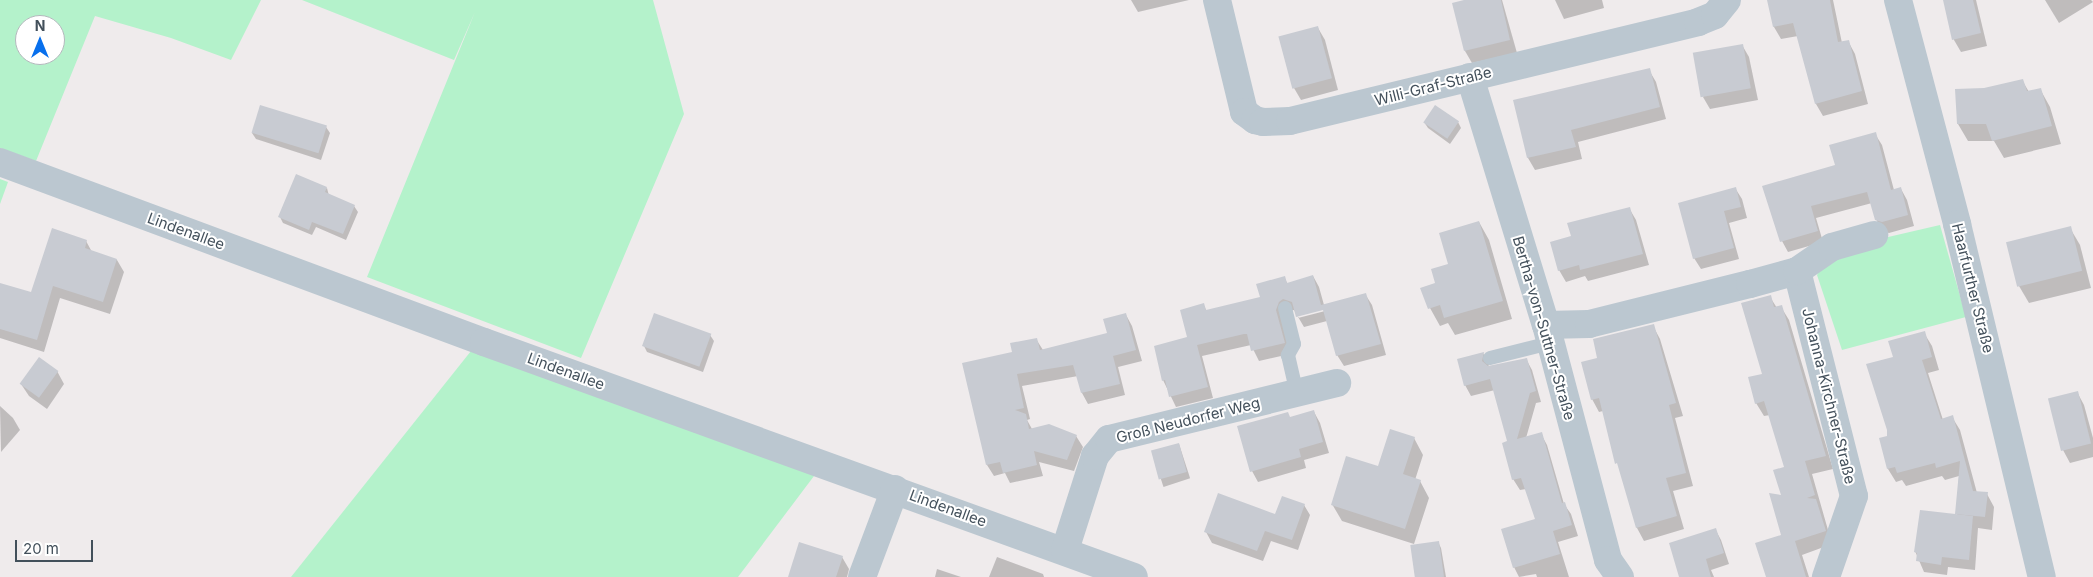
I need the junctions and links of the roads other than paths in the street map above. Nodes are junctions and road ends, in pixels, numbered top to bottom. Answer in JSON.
{"nodes":[{"id":1,"x":1217,"y":0,"type":"edge"},
{"id":2,"x":1727,"y":0,"type":"edge"},
{"id":3,"x":1898,"y":0,"type":"edge"},
{"id":4,"x":1470,"y":77,"type":"junction"},
{"id":5,"x":0,"y":162,"type":"edge"},
{"id":6,"x":1874,"y":235,"type":"dead end"},
{"id":7,"x":1797,"y":271,"type":"junction"},
{"id":8,"x":1285,"y":308,"type":"dead end"},
{"id":9,"x":1548,"y":334,"type":"junction"},
{"id":10,"x":1490,"y":358,"type":"dead end"},
{"id":11,"x":1337,"y":384,"type":"dead end"},
{"id":12,"x":1297,"y":394,"type":"junction"},
{"id":13,"x":896,"y":489,"type":"junction"},
{"id":14,"x":1064,"y":550,"type":"junction"},
{"id":15,"x":862,"y":577,"type":"edge"},
{"id":16,"x":1134,"y":577,"type":"edge"},
{"id":17,"x":1620,"y":577,"type":"edge"},
{"id":18,"x":1826,"y":577,"type":"edge"},
{"id":19,"x":2042,"y":577,"type":"edge"}],
"edges":[{"from":1,"to":4,"type":"street","name":"Willi-Graf-Straße"},
{"from":2,"to":4,"type":"street","name":"Willi-Graf-Straße"},
{"from":3,"to":19,"type":"street","name":"Haarfurther Straße"},
{"from":4,"to":9,"type":"street","name":"Bertha-von-Suttner-Straße"},
{"from":5,"to":13,"type":"street","name":"Lindenallee"},
{"from":6,"to":7,"type":"street"},
{"from":7,"to":9,"type":"street"},
{"from":7,"to":18,"type":"street","name":"Johanna-Kirchner-Straße"},
{"from":8,"to":12,"type":"lane"},
{"from":9,"to":10,"type":"lane"},
{"from":9,"to":17,"type":"street","name":"Bertha-von-Suttner-Straße"},
{"from":11,"to":12,"type":"street","name":"Groß Neudorfer Weg"},
{"from":12,"to":14,"type":"street","name":"Groß Neudorfer Weg"},
{"from":13,"to":14,"type":"street","name":"Lindenallee"},
{"from":13,"to":15,"type":"street"},
{"from":14,"to":16,"type":"street","name":"Lindenallee"}]}
